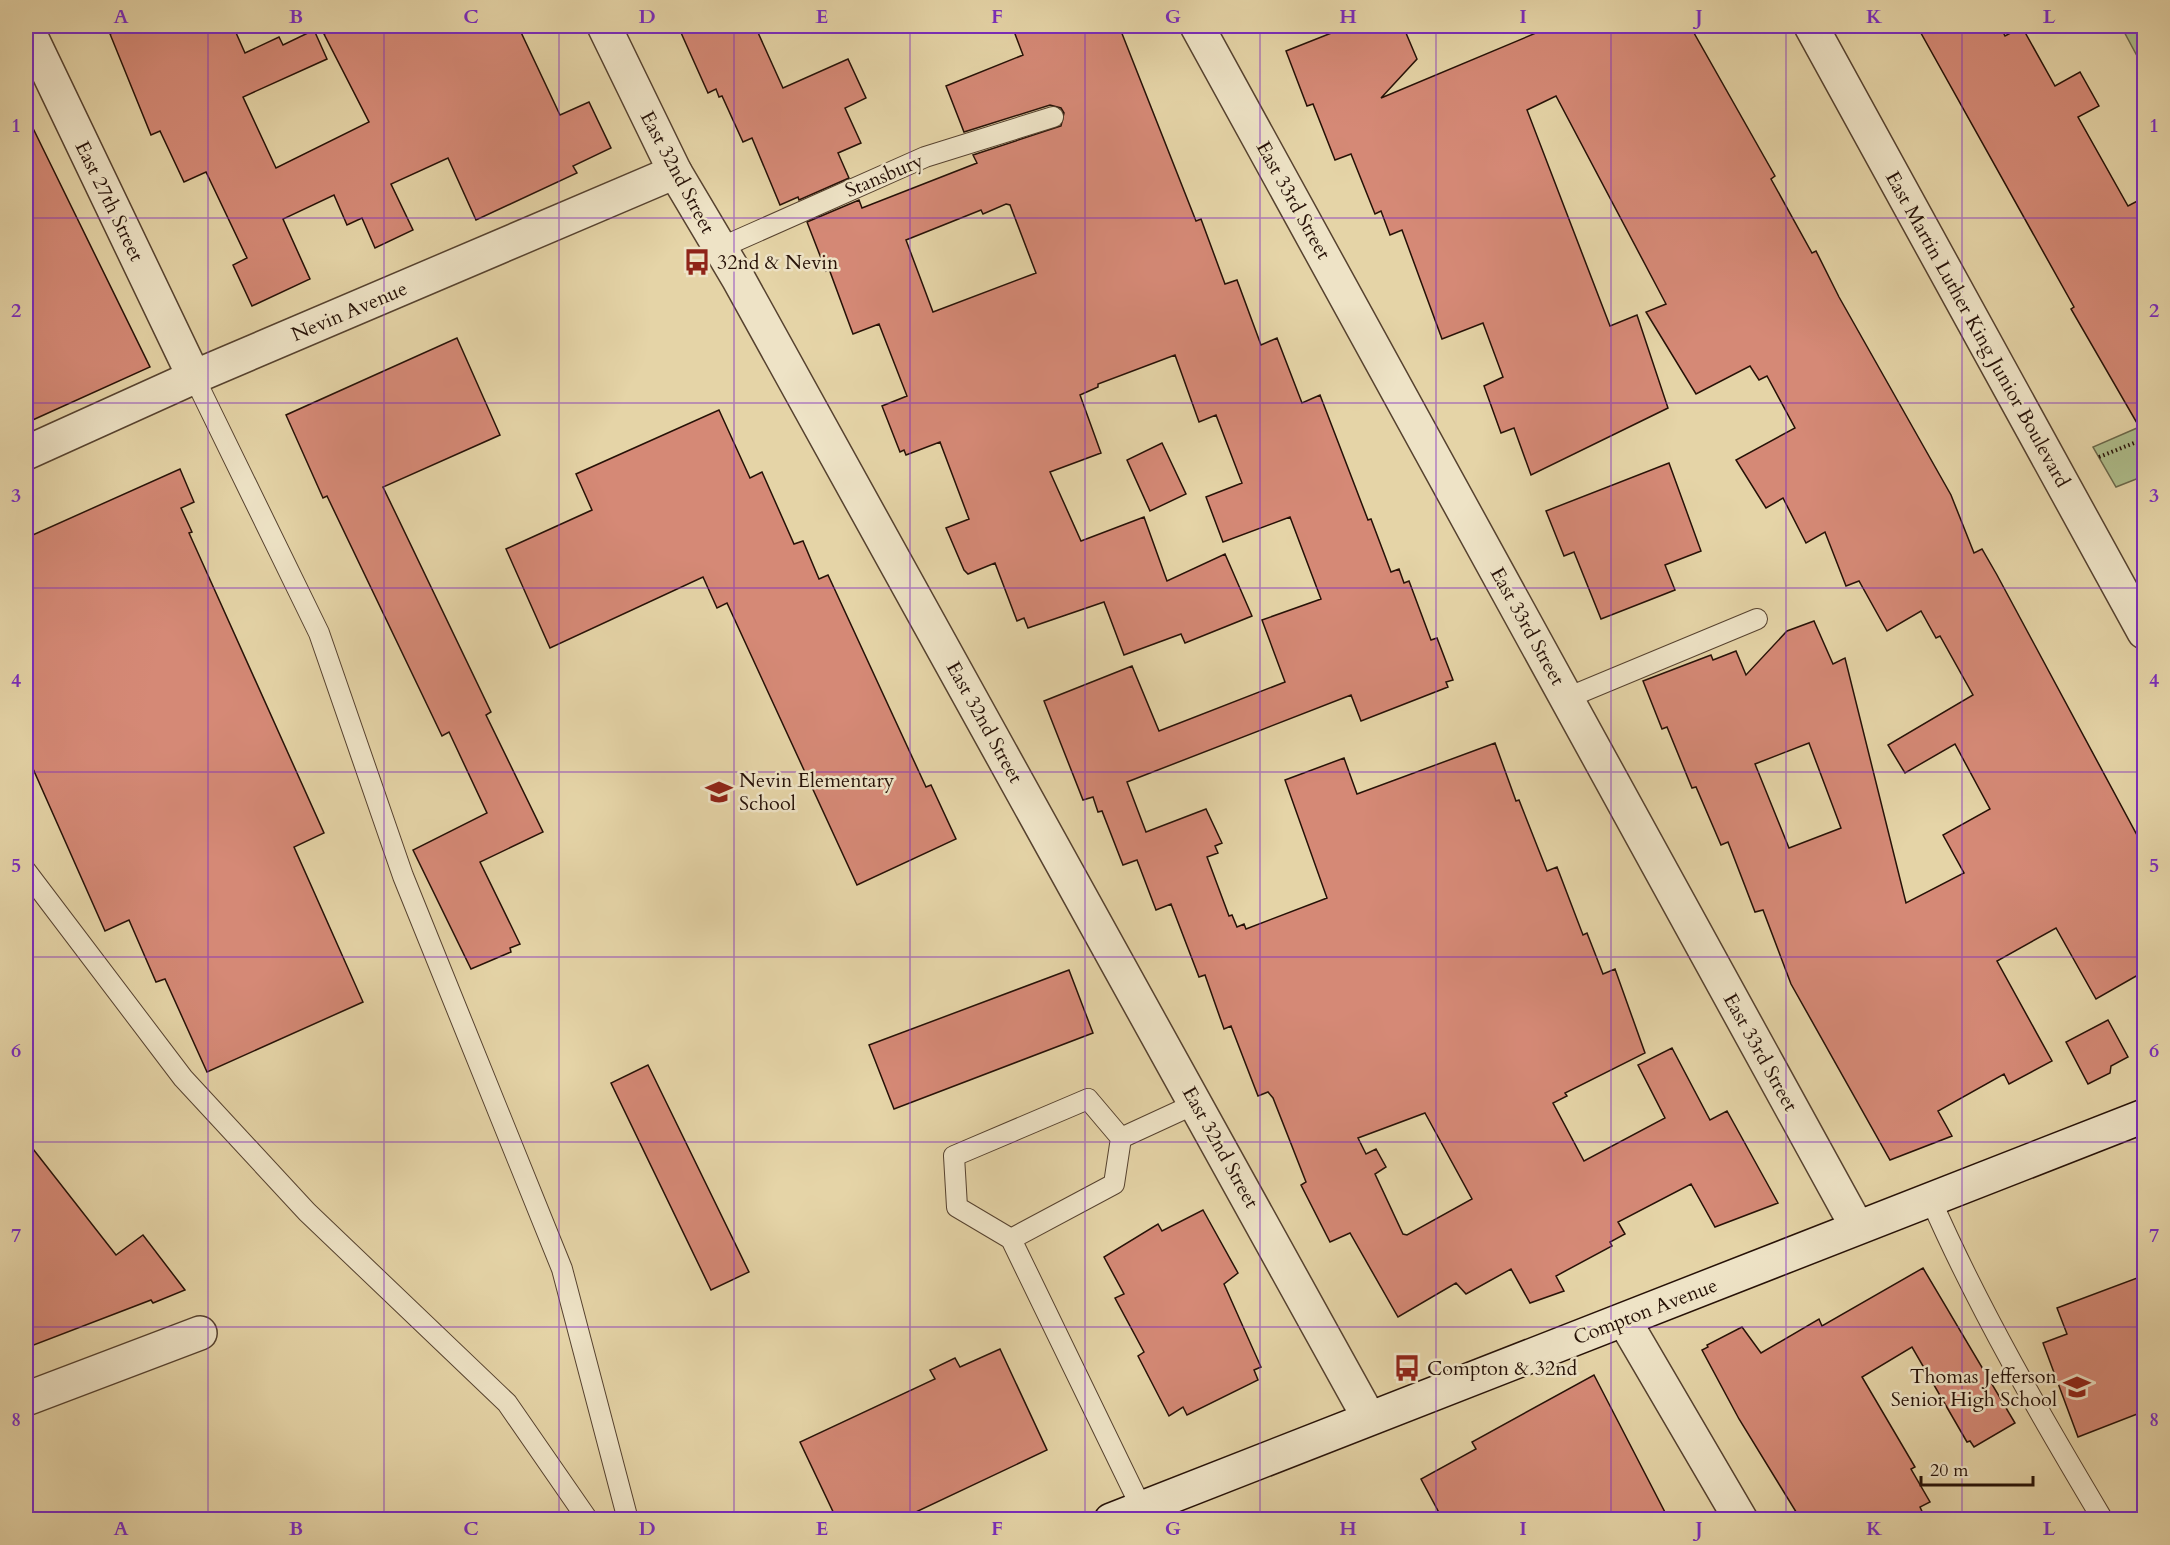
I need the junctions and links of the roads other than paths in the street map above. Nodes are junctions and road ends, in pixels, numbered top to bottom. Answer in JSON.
{"nodes":[{"id":1,"x":26,"y":26,"type":"edge"},
{"id":2,"x":604,"y":26,"type":"edge"},
{"id":3,"x":1197,"y":26,"type":"edge"},
{"id":4,"x":1811,"y":26,"type":"edge"},
{"id":5,"x":1053,"y":117,"type":"dead end"},
{"id":6,"x":675,"y":172,"type":"junction"},
{"id":7,"x":720,"y":248,"type":"junction"},
{"id":8,"x":194,"y":377,"type":"junction"},
{"id":9,"x":26,"y":453,"type":"edge"},
{"id":10,"x":1757,"y":619,"type":"dead end"},
{"id":11,"x":2145,"y":632,"type":"edge"},
{"id":12,"x":1567,"y":698,"type":"junction"},
{"id":13,"x":26,"y":871,"type":"edge"},
{"id":14,"x":1197,"y":1103,"type":"junction"},
{"id":15,"x":2145,"y":1116,"type":"edge"},
{"id":16,"x":1121,"y":1138,"type":"junction"},
{"id":17,"x":1931,"y":1200,"type":"junction"},
{"id":18,"x":1857,"y":1227,"type":"junction"},
{"id":19,"x":1011,"y":1239,"type":"junction"},
{"id":20,"x":1624,"y":1320,"type":"junction"},
{"id":21,"x":200,"y":1333,"type":"dead end"},
{"id":22,"x":26,"y":1399,"type":"edge"},
{"id":23,"x":1369,"y":1418,"type":"junction"},
{"id":24,"x":1141,"y":1508,"type":"junction"},
{"id":25,"x":588,"y":1520,"type":"edge"},
{"id":26,"x":628,"y":1520,"type":"edge"},
{"id":27,"x":1111,"y":1520,"type":"edge"},
{"id":28,"x":1741,"y":1520,"type":"edge"},
{"id":29,"x":2103,"y":1520,"type":"edge"}],
"edges":[{"from":1,"to":8,"type":"street","name":"East 27th Street"},
{"from":2,"to":6,"type":"street","name":"East 32nd Street"},
{"from":3,"to":12,"type":"street","name":"East 33rd Street"},
{"from":4,"to":11,"type":"street","name":"East Martin Luther King Junior Boulevard"},
{"from":5,"to":7,"type":"lane","name":"Stansbury"},
{"from":6,"to":7,"type":"street","name":"East 32nd Street"},
{"from":6,"to":8,"type":"street","name":"Nevin Avenue"},
{"from":7,"to":14,"type":"street","name":"East 32nd Street"},
{"from":8,"to":9,"type":"street","name":"Nevin Avenue"},
{"from":8,"to":26,"type":"lane"},
{"from":10,"to":12,"type":"lane"},
{"from":12,"to":18,"type":"street","name":"East 33rd Street"},
{"from":13,"to":25,"type":"lane"},
{"from":14,"to":16,"type":"lane"},
{"from":14,"to":23,"type":"street","name":"East 32nd Street"},
{"from":15,"to":17,"type":"street","name":"Compton Avenue"},
{"from":16,"to":19,"type":"lane"},
{"from":16,"to":19,"type":"lane"},
{"from":17,"to":18,"type":"street","name":"Compton Avenue"},
{"from":17,"to":29,"type":"lane"},
{"from":18,"to":20,"type":"street","name":"Compton Avenue"},
{"from":19,"to":24,"type":"lane"},
{"from":20,"to":23,"type":"street","name":"Compton Avenue"},
{"from":20,"to":28,"type":"street"},
{"from":21,"to":22,"type":"street"},
{"from":23,"to":24,"type":"street","name":"Compton Avenue"},
{"from":24,"to":27,"type":"street","name":"Compton Avenue"}]}
